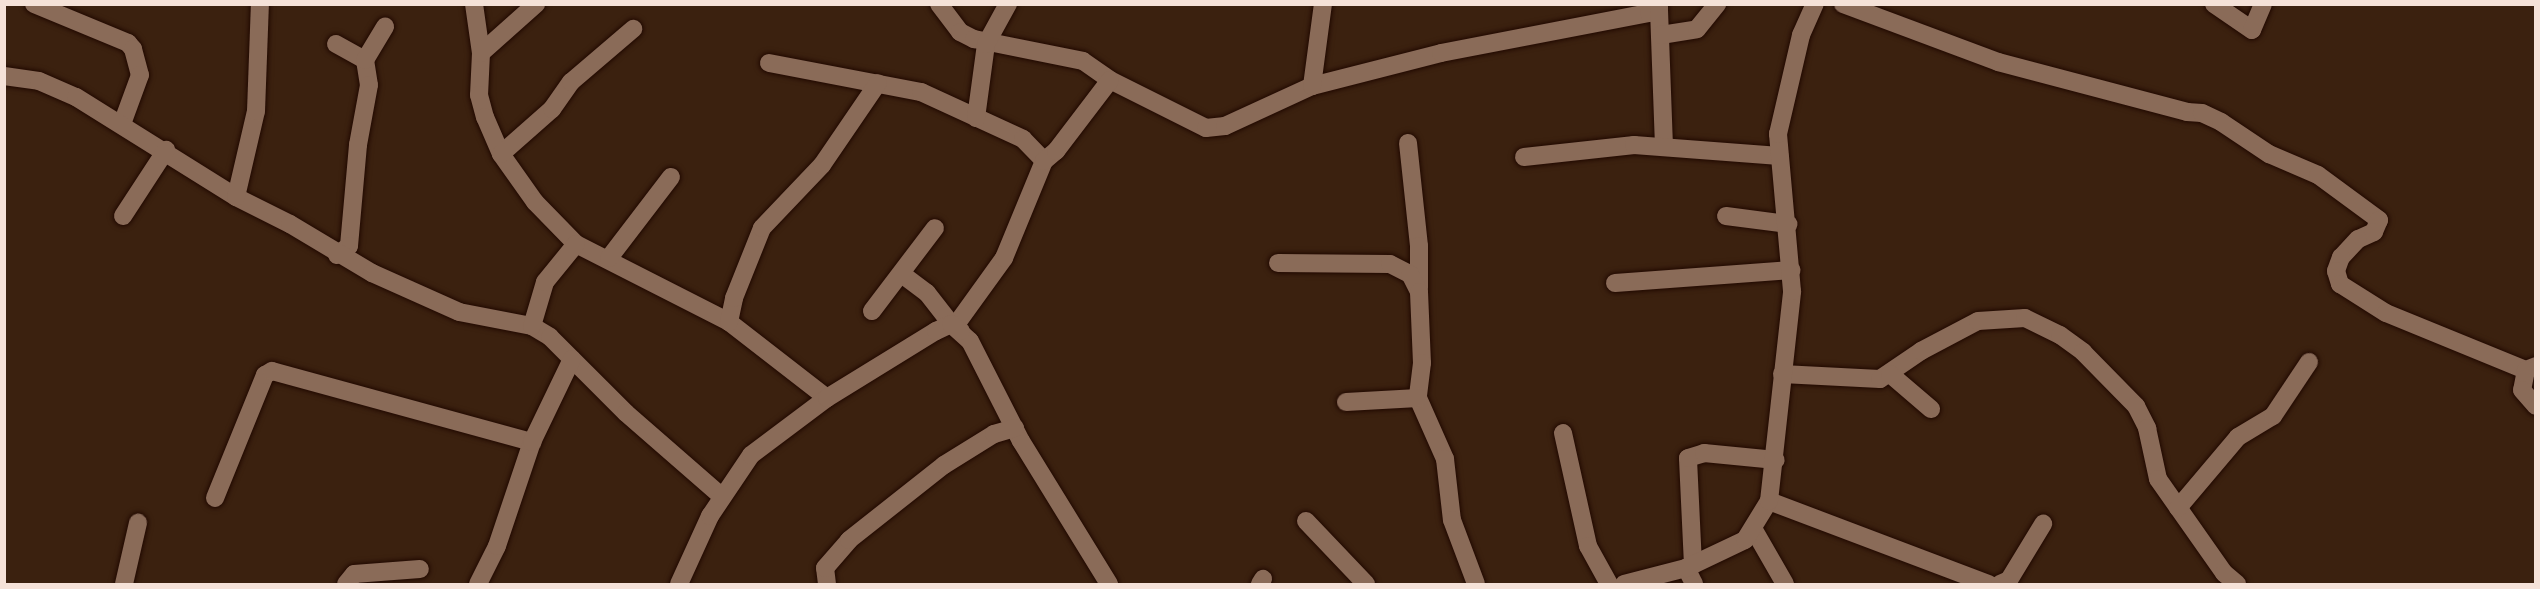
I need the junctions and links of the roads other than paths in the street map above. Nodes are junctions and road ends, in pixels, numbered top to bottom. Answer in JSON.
{"nodes":[{"id":1,"x":260,"y":4,"type":"edge"},
{"id":2,"x":474,"y":4,"type":"edge"},
{"id":3,"x":536,"y":4,"type":"edge"},
{"id":4,"x":939,"y":4,"type":"edge"},
{"id":5,"x":1008,"y":4,"type":"edge"},
{"id":6,"x":1323,"y":4,"type":"edge"},
{"id":7,"x":1717,"y":4,"type":"edge"},
{"id":8,"x":1815,"y":4,"type":"edge"},
{"id":9,"x":1843,"y":4,"type":"edge"},
{"id":10,"x":2214,"y":4,"type":"edge"},
{"id":11,"x":2263,"y":4,"type":"edge"},
{"id":12,"x":45,"y":6,"type":"edge"},
{"id":13,"x":1659,"y":7,"type":"edge"},
{"id":14,"x":385,"y":27,"type":"dead end"},
{"id":15,"x":633,"y":29,"type":"dead end"},
{"id":16,"x":1661,"y":34,"type":"junction"},
{"id":17,"x":336,"y":44,"type":"dead end"},
{"id":18,"x":986,"y":44,"type":"junction"},
{"id":19,"x":481,"y":53,"type":"junction"},
{"id":20,"x":365,"y":60,"type":"junction"},
{"id":21,"x":769,"y":63,"type":"dead end"},
{"id":22,"x":4,"y":76,"type":"edge"},
{"id":23,"x":1110,"y":80,"type":"junction"},
{"id":24,"x":878,"y":83,"type":"junction"},
{"id":25,"x":1312,"y":86,"type":"junction"},
{"id":26,"x":976,"y":118,"type":"junction"},
{"id":27,"x":122,"y":124,"type":"junction"},
{"id":28,"x":1408,"y":143,"type":"dead end"},
{"id":29,"x":1664,"y":145,"type":"junction"},
{"id":30,"x":166,"y":150,"type":"junction"},
{"id":31,"x":501,"y":154,"type":"junction"},
{"id":32,"x":1780,"y":156,"type":"junction"},
{"id":33,"x":1524,"y":157,"type":"dead end"},
{"id":34,"x":1044,"y":161,"type":"junction"},
{"id":35,"x":671,"y":177,"type":"dead end"},
{"id":36,"x":236,"y":197,"type":"junction"},
{"id":37,"x":123,"y":216,"type":"dead end"},
{"id":38,"x":1726,"y":216,"type":"dead end"},
{"id":39,"x":1788,"y":224,"type":"junction"},
{"id":40,"x":935,"y":228,"type":"dead end"},
{"id":41,"x":576,"y":244,"type":"junction"},
{"id":42,"x":337,"y":255,"type":"junction"},
{"id":43,"x":609,"y":258,"type":"junction"},
{"id":44,"x":1278,"y":263,"type":"dead end"},
{"id":45,"x":1792,"y":270,"type":"junction"},
{"id":46,"x":903,"y":275,"type":"junction"},
{"id":47,"x":1615,"y":283,"type":"dead end"},
{"id":48,"x":1419,"y":292,"type":"junction"},
{"id":49,"x":872,"y":310,"type":"dead end"},
{"id":50,"x":729,"y":322,"type":"junction"},
{"id":51,"x":532,"y":326,"type":"junction"},
{"id":52,"x":955,"y":327,"type":"junction"},
{"id":53,"x":572,"y":359,"type":"junction"},
{"id":54,"x":2309,"y":362,"type":"dead end"},
{"id":55,"x":2531,"y":368,"type":"edge"},
{"id":56,"x":1782,"y":374,"type":"junction"},
{"id":57,"x":1890,"y":374,"type":"junction"},
{"id":58,"x":828,"y":398,"type":"junction"},
{"id":59,"x":1418,"y":398,"type":"junction"},
{"id":60,"x":1346,"y":402,"type":"dead end"},
{"id":61,"x":2535,"y":406,"type":"edge"},
{"id":62,"x":1931,"y":409,"type":"dead end"},
{"id":63,"x":1015,"y":429,"type":"junction"},
{"id":64,"x":1563,"y":433,"type":"dead end"},
{"id":65,"x":532,"y":442,"type":"junction"},
{"id":66,"x":1776,"y":460,"type":"junction"},
{"id":67,"x":722,"y":496,"type":"junction"},
{"id":68,"x":215,"y":498,"type":"dead end"},
{"id":69,"x":1769,"y":501,"type":"junction"},
{"id":70,"x":2178,"y":508,"type":"junction"},
{"id":71,"x":1306,"y":521,"type":"dead end"},
{"id":72,"x":138,"y":523,"type":"dead end"},
{"id":73,"x":2043,"y":524,"type":"dead end"},
{"id":74,"x":1754,"y":530,"type":"junction"},
{"id":75,"x":420,"y":569,"type":"dead end"},
{"id":76,"x":1691,"y":573,"type":"edge"},
{"id":77,"x":1993,"y":584,"type":"edge"},
{"id":78,"x":124,"y":585,"type":"edge"},
{"id":79,"x":346,"y":585,"type":"edge"},
{"id":80,"x":478,"y":585,"type":"edge"},
{"id":81,"x":680,"y":585,"type":"edge"},
{"id":82,"x":827,"y":585,"type":"edge"},
{"id":83,"x":1109,"y":585,"type":"edge"},
{"id":84,"x":1366,"y":585,"type":"edge"},
{"id":85,"x":1476,"y":585,"type":"edge"},
{"id":86,"x":1609,"y":585,"type":"edge"},
{"id":87,"x":1624,"y":585,"type":"edge"},
{"id":88,"x":1785,"y":585,"type":"edge"},
{"id":89,"x":2237,"y":585,"type":"edge"}],
"edges":[{"from":1,"to":36,"type":"street"},
{"from":2,"to":19,"type":"street"},
{"from":3,"to":19,"type":"street"},
{"from":4,"to":18,"type":"street"},
{"from":5,"to":18,"type":"street"},
{"from":6,"to":25,"type":"street"},
{"from":7,"to":16,"type":"street"},
{"from":8,"to":32,"type":"street"},
{"from":9,"to":55,"type":"street"},
{"from":10,"to":11,"type":"street"},
{"from":12,"to":27,"type":"street"},
{"from":13,"to":16,"type":"street"},
{"from":13,"to":25,"type":"street"},
{"from":14,"to":20,"type":"street"},
{"from":15,"to":31,"type":"street"},
{"from":16,"to":29,"type":"street"},
{"from":17,"to":20,"type":"street"},
{"from":18,"to":23,"type":"street"},
{"from":18,"to":26,"type":"street"},
{"from":19,"to":31,"type":"street"},
{"from":20,"to":42,"type":"street"},
{"from":21,"to":24,"type":"street"},
{"from":22,"to":27,"type":"street"},
{"from":23,"to":25,"type":"street"},
{"from":23,"to":34,"type":"street"},
{"from":24,"to":26,"type":"street"},
{"from":24,"to":50,"type":"street"},
{"from":26,"to":34,"type":"street"},
{"from":27,"to":30,"type":"street"},
{"from":28,"to":48,"type":"street"},
{"from":29,"to":32,"type":"street"},
{"from":29,"to":33,"type":"street"},
{"from":30,"to":36,"type":"street"},
{"from":30,"to":37,"type":"street"},
{"from":31,"to":41,"type":"street"},
{"from":32,"to":39,"type":"street"},
{"from":34,"to":52,"type":"street"},
{"from":35,"to":43,"type":"street"},
{"from":36,"to":42,"type":"street"},
{"from":38,"to":39,"type":"street"},
{"from":39,"to":45,"type":"street"},
{"from":40,"to":46,"type":"street"},
{"from":41,"to":43,"type":"street"},
{"from":41,"to":51,"type":"street"},
{"from":42,"to":51,"type":"street"},
{"from":43,"to":50,"type":"street"},
{"from":44,"to":48,"type":"street"},
{"from":45,"to":47,"type":"street"},
{"from":45,"to":56,"type":"street"},
{"from":46,"to":49,"type":"street"},
{"from":46,"to":52,"type":"street"},
{"from":48,"to":59,"type":"street"},
{"from":50,"to":58,"type":"street"},
{"from":51,"to":53,"type":"street"},
{"from":52,"to":58,"type":"street"},
{"from":52,"to":63,"type":"street"},
{"from":53,"to":65,"type":"street"},
{"from":53,"to":67,"type":"street"},
{"from":54,"to":70,"type":"street"},
{"from":55,"to":61,"type":"street"},
{"from":56,"to":57,"type":"street"},
{"from":56,"to":66,"type":"street"},
{"from":57,"to":62,"type":"street"},
{"from":57,"to":70,"type":"street"},
{"from":58,"to":67,"type":"street"},
{"from":59,"to":60,"type":"street"},
{"from":59,"to":85,"type":"street"},
{"from":63,"to":82,"type":"street"},
{"from":63,"to":83,"type":"street"},
{"from":64,"to":86,"type":"street"},
{"from":65,"to":68,"type":"street"},
{"from":65,"to":80,"type":"street"},
{"from":66,"to":69,"type":"street"},
{"from":66,"to":76,"type":"street"},
{"from":67,"to":81,"type":"street"},
{"from":69,"to":74,"type":"street"},
{"from":69,"to":77,"type":"street"},
{"from":70,"to":89,"type":"street"},
{"from":71,"to":84,"type":"street"},
{"from":72,"to":78,"type":"street"},
{"from":73,"to":77,"type":"street"},
{"from":74,"to":76,"type":"street"},
{"from":74,"to":88,"type":"street"},
{"from":75,"to":79,"type":"street"},
{"from":76,"to":87,"type":"street"}]}
